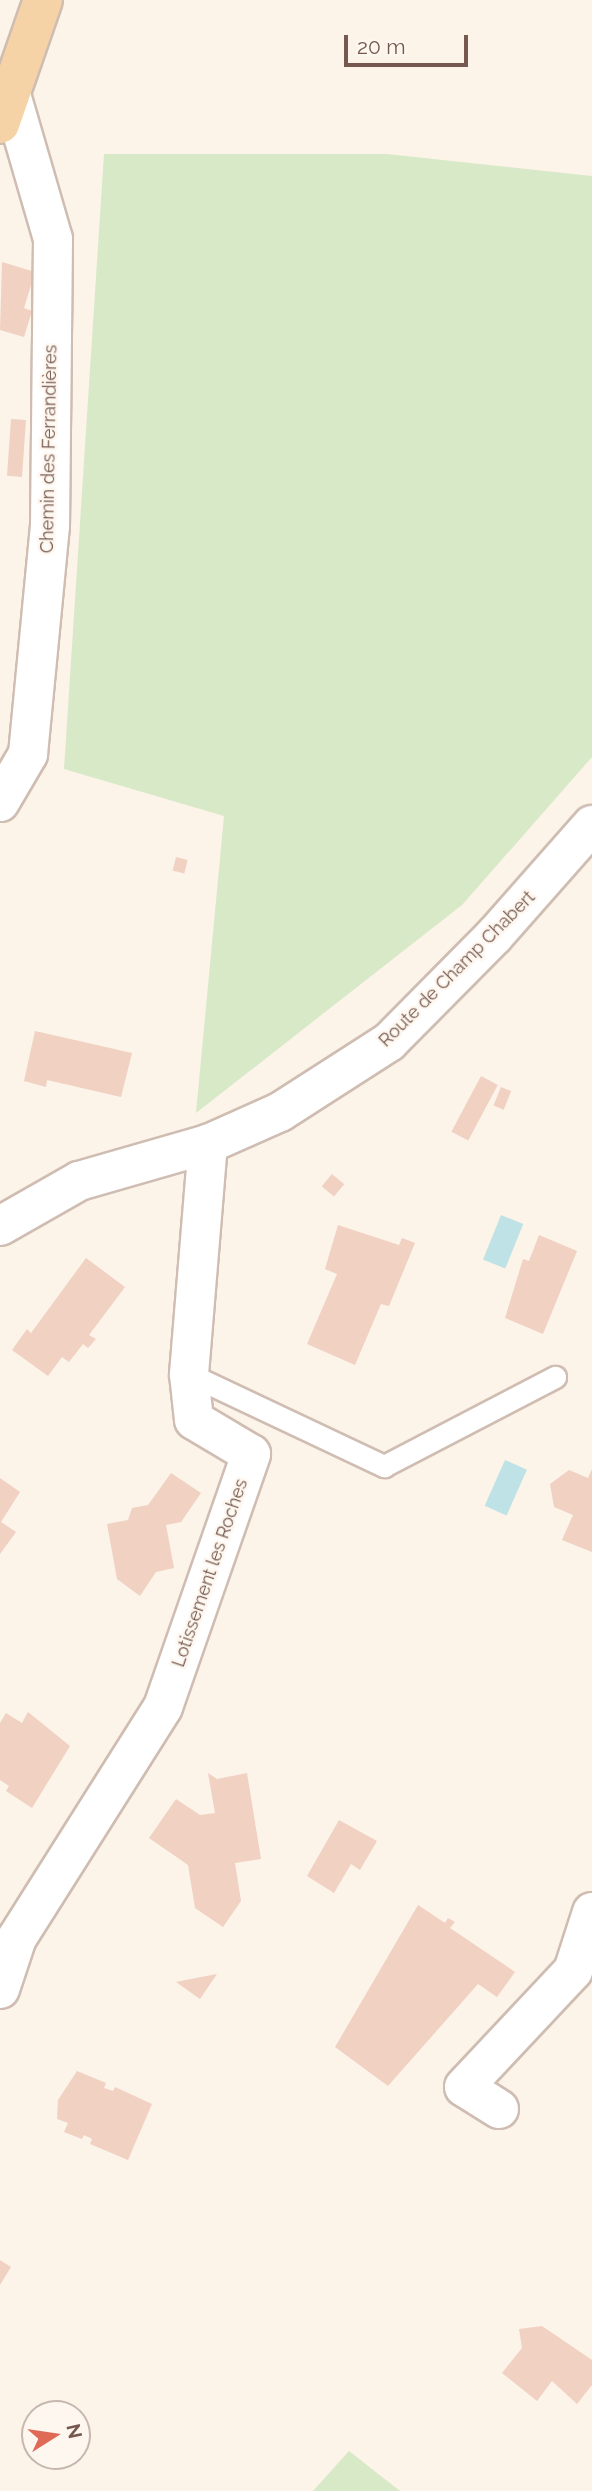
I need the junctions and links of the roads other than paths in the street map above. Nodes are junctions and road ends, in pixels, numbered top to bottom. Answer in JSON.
{"nodes":[{"id":1,"x":43,"y":0,"type":"edge"},
{"id":2,"x":6,"y":109,"type":"edge"},
{"id":3,"x":0,"y":802,"type":"edge"},
{"id":4,"x":592,"y":825,"type":"edge"},
{"id":5,"x":208,"y":1144,"type":"junction"},
{"id":6,"x":0,"y":1226,"type":"edge"},
{"id":7,"x":189,"y":1374,"type":"junction"},
{"id":8,"x":555,"y":1377,"type":"dead end"},
{"id":9,"x":592,"y":1912,"type":"edge"},
{"id":10,"x":0,"y":1989,"type":"edge"},
{"id":11,"x":499,"y":2109,"type":"dead end"}],
"edges":[{"from":1,"to":2,"type":"main road"},
{"from":2,"to":3,"type":"street","name":"Chemin des Ferrandières"},
{"from":4,"to":5,"type":"street","name":"Route de Champ Chabert"},
{"from":5,"to":6,"type":"street","name":"Route de Champ Chabert"},
{"from":5,"to":7,"type":"street","name":"Lotissement les Roches"},
{"from":7,"to":8,"type":"lane"},
{"from":7,"to":10,"type":"street","name":"Lotissement les Roches"},
{"from":9,"to":11,"type":"street"}]}
